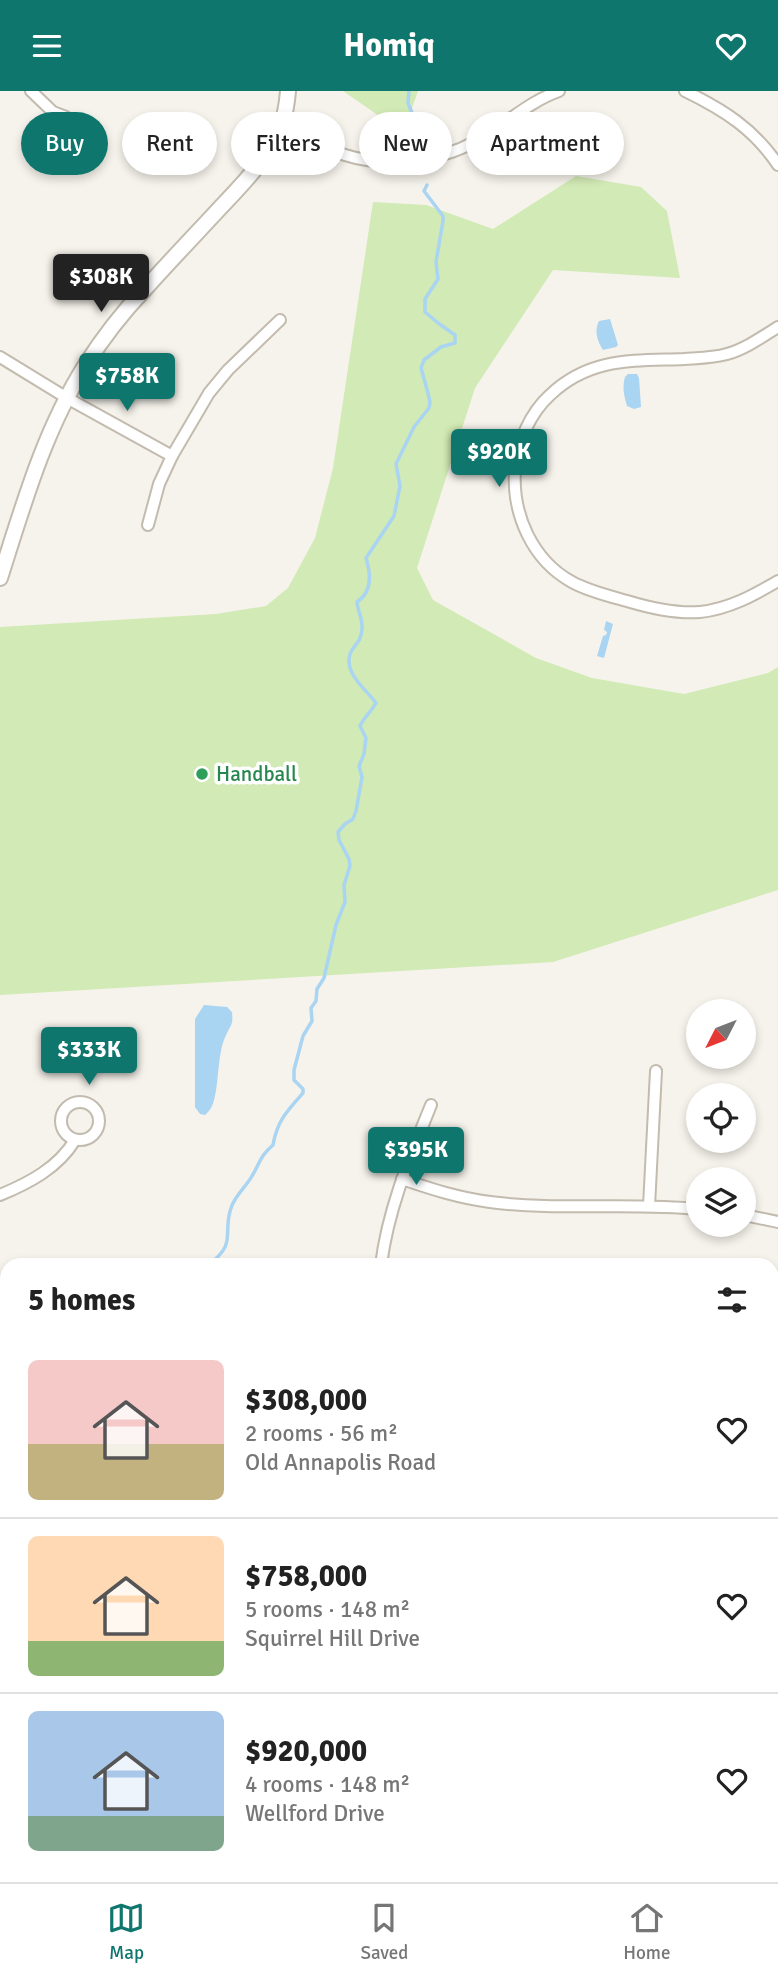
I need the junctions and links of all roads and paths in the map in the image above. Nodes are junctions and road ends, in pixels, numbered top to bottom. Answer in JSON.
{"nodes":[{"id":1,"x":31,"y":91,"type":"edge"},
{"id":2,"x":288,"y":91,"type":"edge"},
{"id":3,"x":559,"y":91,"type":"edge"},
{"id":4,"x":685,"y":91,"type":"edge"},
{"id":5,"x":53,"y":112,"type":"edge"},
{"id":6,"x":286,"y":112,"type":"edge"},
{"id":7,"x":345,"y":155,"type":"edge"},
{"id":8,"x":778,"y":165,"type":"edge"},
{"id":9,"x":249,"y":175,"type":"edge"},
{"id":10,"x":280,"y":320,"type":"dead end"},
{"id":11,"x":778,"y":327,"type":"edge"},
{"id":12,"x":0,"y":357,"type":"edge"},
{"id":13,"x":66,"y":398,"type":"junction"},
{"id":14,"x":172,"y":456,"type":"junction"},
{"id":15,"x":148,"y":525,"type":"dead end"},
{"id":16,"x":0,"y":578,"type":"edge"},
{"id":17,"x":778,"y":581,"type":"edge"},
{"id":18,"x":656,"y":1071,"type":"dead end"},
{"id":19,"x":431,"y":1105,"type":"dead end"},
{"id":20,"x":75,"y":1140,"type":"dead end"},
{"id":21,"x":402,"y":1179,"type":"junction"},
{"id":22,"x":1,"y":1193,"type":"edge"},
{"id":23,"x":649,"y":1206,"type":"junction"},
{"id":24,"x":686,"y":1208,"type":"edge"},
{"id":25,"x":756,"y":1217,"type":"edge"},
{"id":26,"x":778,"y":1222,"type":"edge"},
{"id":27,"x":382,"y":1258,"type":"edge"}],
"edges":[{"from":1,"to":5,"type":"street"},
{"from":2,"to":6,"type":"street"},
{"from":3,"to":7,"type":"street"},
{"from":4,"to":8,"type":"street"},
{"from":9,"to":13,"type":"street"},
{"from":10,"to":14,"type":"street"},
{"from":11,"to":17,"type":"street"},
{"from":12,"to":13,"type":"street"},
{"from":13,"to":14,"type":"street"},
{"from":13,"to":16,"type":"street"},
{"from":14,"to":15,"type":"street"},
{"from":18,"to":23,"type":"street"},
{"from":19,"to":21,"type":"street"},
{"from":20,"to":22,"type":"street"},
{"from":21,"to":23,"type":"street"},
{"from":21,"to":27,"type":"street"},
{"from":23,"to":24,"type":"street"},
{"from":25,"to":26,"type":"street"}]}
